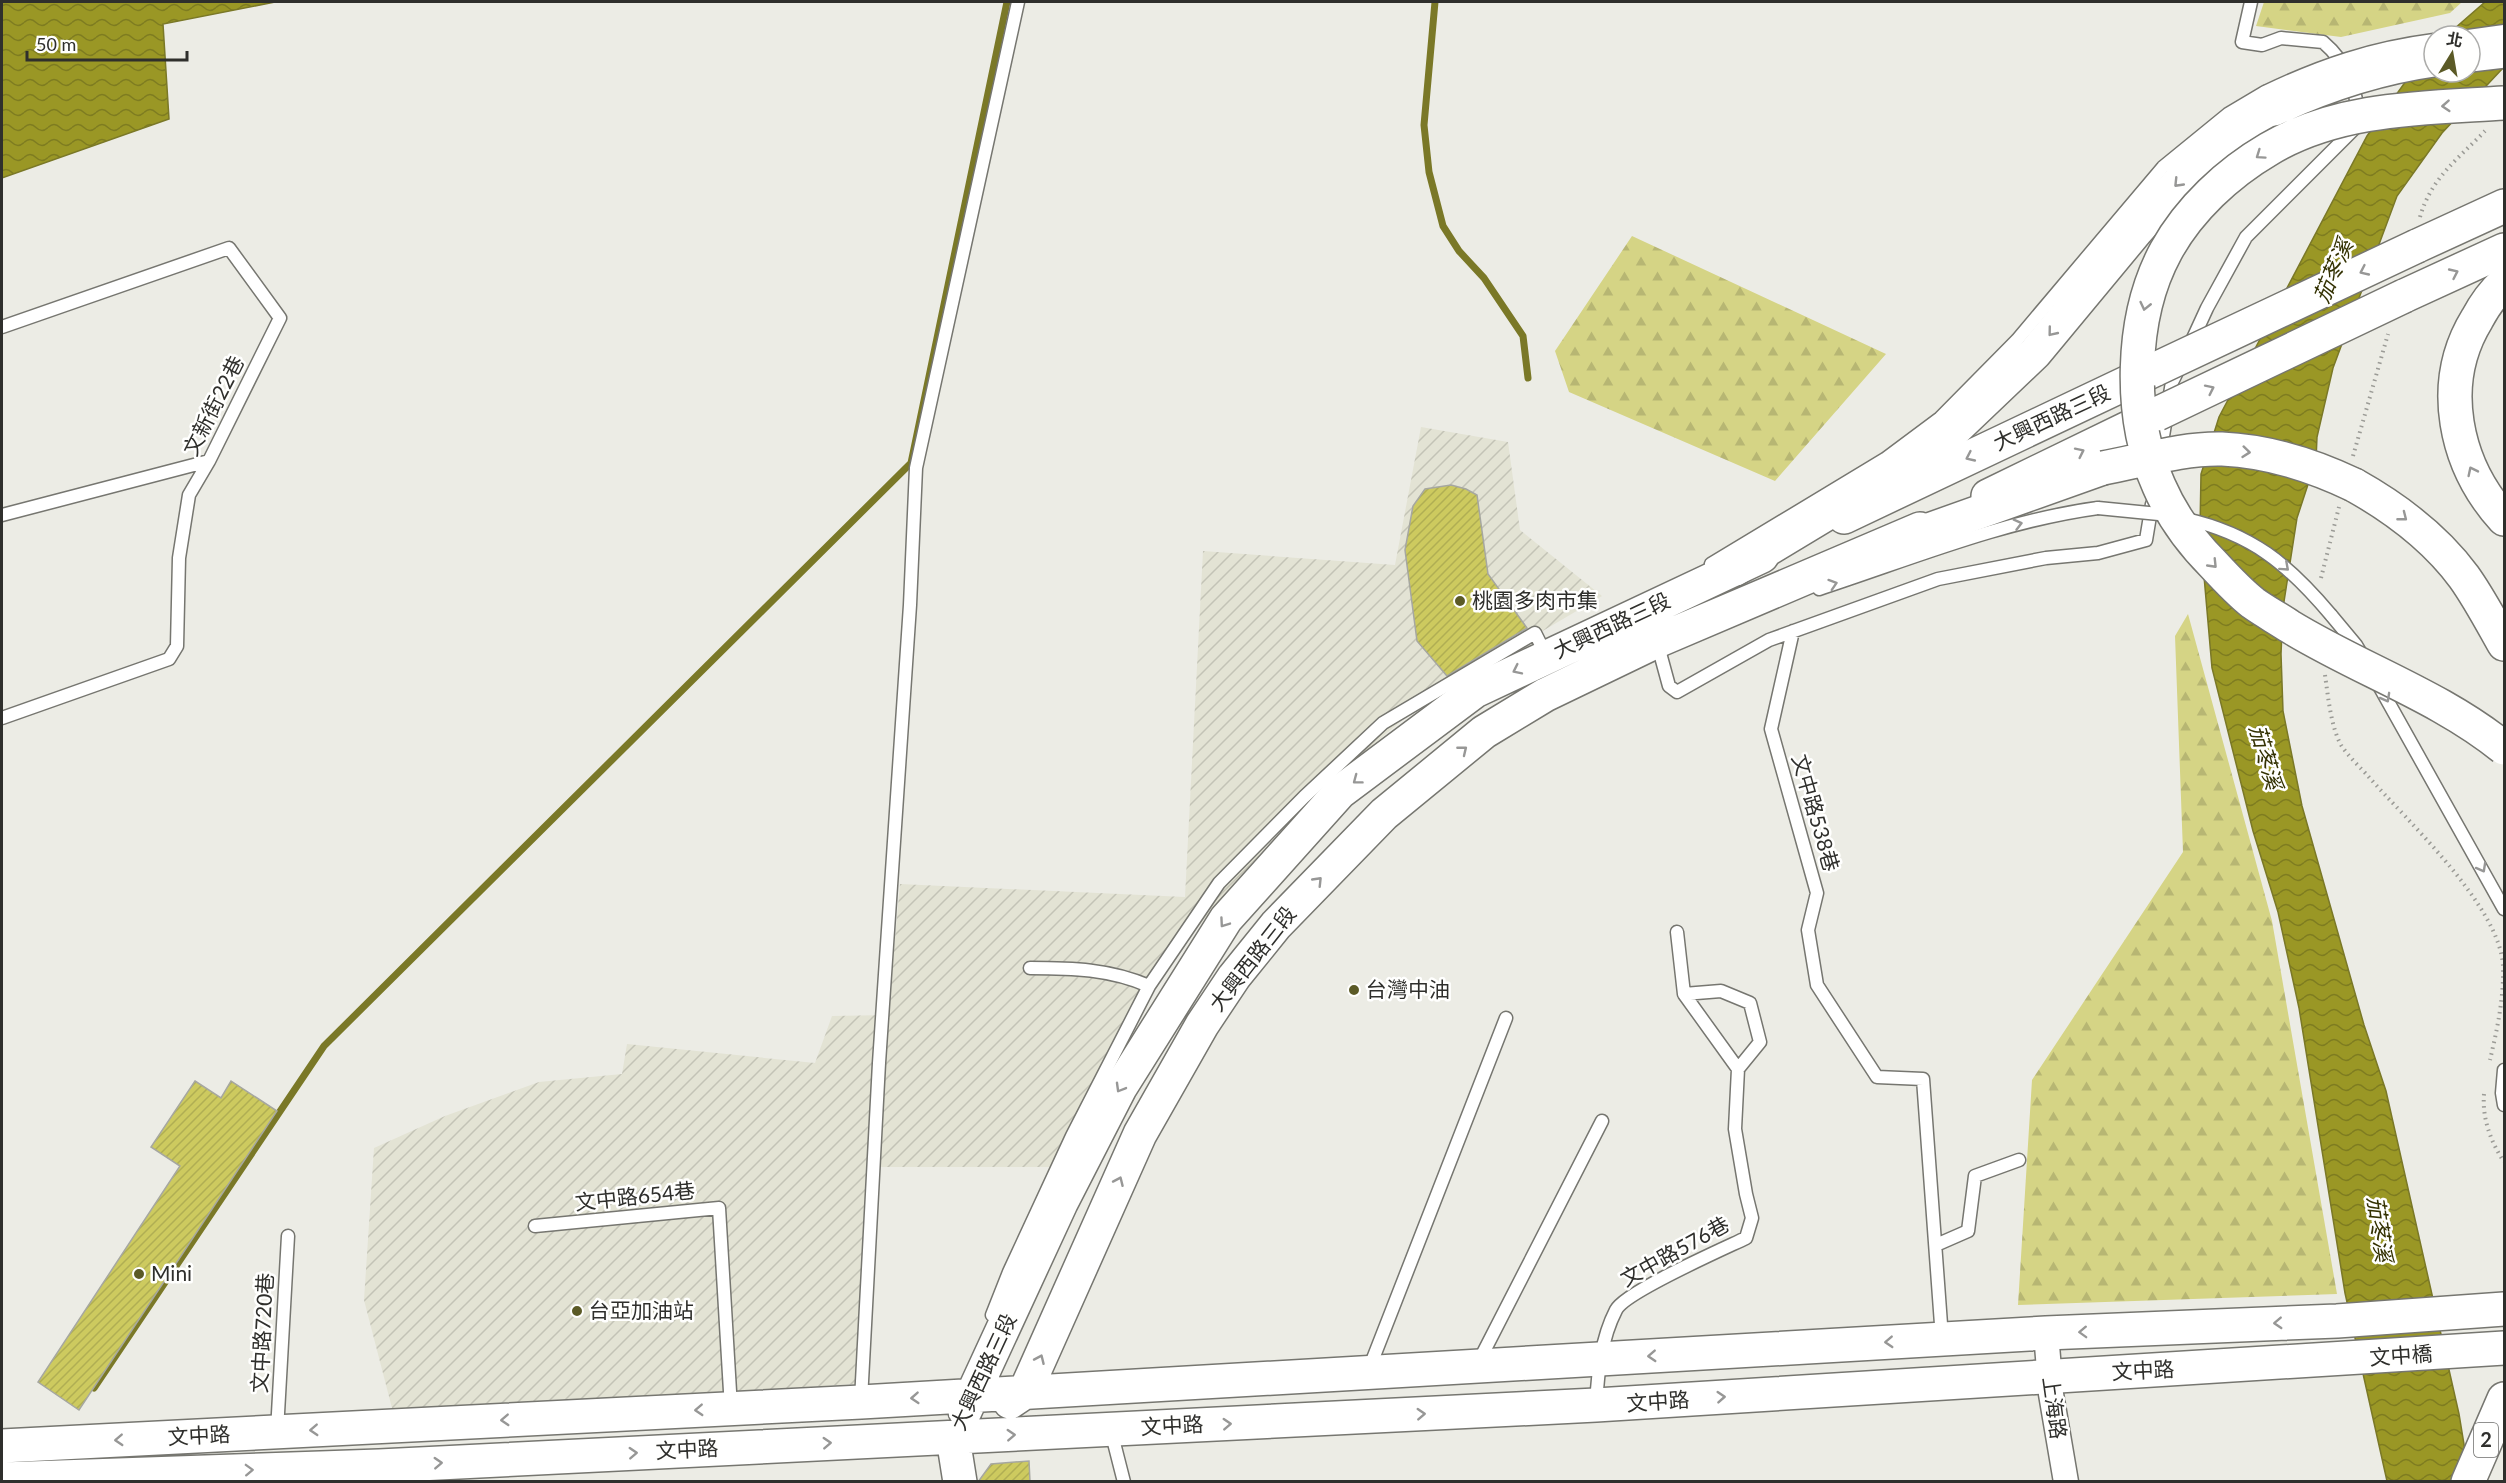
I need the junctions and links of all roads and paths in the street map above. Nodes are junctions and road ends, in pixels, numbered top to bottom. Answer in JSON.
{"nodes":[{"id":1,"x":1018,"y":2,"type":"edge"},
{"id":2,"x":2251,"y":2,"type":"edge"},
{"id":3,"x":2505,"y":31,"type":"edge"},
{"id":4,"x":2482,"y":34,"type":"edge"},
{"id":5,"x":2422,"y":42,"type":"edge"},
{"id":6,"x":2505,"y":51,"type":"edge"},
{"id":7,"x":2482,"y":54,"type":"edge"},
{"id":8,"x":2422,"y":62,"type":"edge"},
{"id":9,"x":2270,"y":100,"type":"junction"},
{"id":10,"x":2498,"y":114,"type":"edge"},
{"id":11,"x":2505,"y":206,"type":"edge"},
{"id":12,"x":2418,"y":233,"type":"junction"},
{"id":13,"x":2505,"y":250,"type":"edge"},
{"id":14,"x":2505,"y":282,"type":"edge"},
{"id":15,"x":2397,"y":309,"type":"junction"},
{"id":16,"x":2,"y":327,"type":"edge"},
{"id":17,"x":209,"y":461,"type":"junction"},
{"id":18,"x":2349,"y":482,"type":"junction"},
{"id":19,"x":2,"y":515,"type":"edge"},
{"id":20,"x":2505,"y":519,"type":"edge"},
{"id":21,"x":1895,"y":542,"type":"junction"},
{"id":22,"x":1735,"y":569,"type":"junction"},
{"id":23,"x":2320,"y":582,"type":"dead end"},
{"id":24,"x":1810,"y":591,"type":"dead end"},
{"id":25,"x":1790,"y":598,"type":"dead end"},
{"id":26,"x":1793,"y":631,"type":"junction"},
{"id":27,"x":1600,"y":638,"type":"junction"},
{"id":28,"x":1646,"y":640,"type":"junction"},
{"id":29,"x":2505,"y":644,"type":"edge"},
{"id":30,"x":1547,"y":656,"type":"junction"},
{"id":31,"x":2324,"y":665,"type":"dead end"},
{"id":32,"x":2,"y":718,"type":"edge"},
{"id":33,"x":2505,"y":748,"type":"edge"},
{"id":34,"x":2505,"y":909,"type":"edge"},
{"id":35,"x":1677,"y":932,"type":"dead end"},
{"id":36,"x":1030,"y":968,"type":"dead end"},
{"id":37,"x":1149,"y":986,"type":"junction"},
{"id":38,"x":1684,"y":994,"type":"junction"},
{"id":39,"x":1506,"y":1018,"type":"dead end"},
{"id":40,"x":2488,"y":1066,"type":"dead end"},
{"id":41,"x":1738,"y":1069,"type":"junction"},
{"id":42,"x":2505,"y":1070,"type":"edge"},
{"id":43,"x":2485,"y":1088,"type":"dead end"},
{"id":44,"x":2505,"y":1105,"type":"edge"},
{"id":45,"x":1602,"y":1121,"type":"dead end"},
{"id":46,"x":2019,"y":1160,"type":"dead end"},
{"id":47,"x":2505,"y":1162,"type":"edge"},
{"id":48,"x":535,"y":1226,"type":"dead end"},
{"id":49,"x":288,"y":1236,"type":"dead end"},
{"id":50,"x":1936,"y":1245,"type":"junction"},
{"id":51,"x":2505,"y":1309,"type":"edge"},
{"id":52,"x":2395,"y":1317,"type":"junction"},
{"id":53,"x":2337,"y":1321,"type":"joint"},
{"id":54,"x":2046,"y":1334,"type":"junction"},
{"id":55,"x":1942,"y":1339,"type":"junction"},
{"id":56,"x":988,"y":1340,"type":"junction"},
{"id":57,"x":2505,"y":1348,"type":"edge"},
{"id":58,"x":2400,"y":1356,"type":"junction"},
{"id":59,"x":1599,"y":1359,"type":"junction"},
{"id":60,"x":2342,"y":1359,"type":"joint"},
{"id":61,"x":1476,"y":1366,"type":"junction"},
{"id":62,"x":1367,"y":1373,"type":"junction"},
{"id":63,"x":2049,"y":1377,"type":"junction"},
{"id":64,"x":1025,"y":1392,"type":"junction"},
{"id":65,"x":973,"y":1394,"type":"junction"},
{"id":66,"x":2505,"y":1399,"type":"edge"},
{"id":67,"x":861,"y":1402,"type":"junction"},
{"id":68,"x":1596,"y":1406,"type":"junction"},
{"id":69,"x":731,"y":1408,"type":"junction"},
{"id":70,"x":372,"y":1427,"type":"junction"},
{"id":71,"x":1110,"y":1430,"type":"junction"},
{"id":72,"x":277,"y":1432,"type":"junction"},
{"id":73,"x":953,"y":1437,"type":"junction"},
{"id":74,"x":6,"y":1446,"type":"edge"},
{"id":75,"x":381,"y":1474,"type":"edge"},
{"id":76,"x":7,"y":1479,"type":"edge"},
{"id":77,"x":960,"y":1482,"type":"edge"},
{"id":78,"x":1124,"y":1482,"type":"edge"},
{"id":79,"x":2066,"y":1482,"type":"edge"},
{"id":80,"x":2468,"y":1482,"type":"edge"}],
"edges":[{"from":1,"to":67,"type":"lane"},
{"from":2,"to":26,"type":"lane"},
{"from":3,"to":4,"type":"lane"},
{"from":5,"to":9,"type":"lane","bridge":true},
{"from":6,"to":7,"type":"main road"},
{"from":8,"to":9,"type":"main road","bridge":true},
{"from":9,"to":22,"type":"main road","one_way":true},
{"from":9,"to":27,"type":"lane"},
{"from":10,"to":12,"type":"path"},
{"from":10,"to":33,"type":"main road","one_way":true,"bridge":true},
{"from":11,"to":12,"type":"main road","name":"大興西路三段"},
{"from":12,"to":22,"type":"main road","name":"大興西路三段","one_way":true,"bridge":true},
{"from":15,"to":13,"type":"main road","name":"大興西路三段","one_way":true},
{"from":20,"to":14,"type":"main road","one_way":true},
{"from":15,"to":18,"type":"path"},
{"from":21,"to":15,"type":"main road","name":"大興西路三段","one_way":true,"bridge":true},
{"from":16,"to":17,"type":"lane","name":"文新街22巷"},
{"from":17,"to":19,"type":"lane"},
{"from":17,"to":32,"type":"lane","name":"文新街22巷"},
{"from":21,"to":18,"type":"main road","one_way":true,"bridge":true},
{"from":18,"to":23,"type":"path"},
{"from":18,"to":29,"type":"main road","one_way":true},
{"from":21,"to":28,"type":"main road","name":"大興西路三段"},
{"from":22,"to":27,"type":"main road","name":"大興西路三段"},
{"from":24,"to":34,"type":"lane","one_way":true,"bridge":true},
{"from":25,"to":28,"type":"lane"},
{"from":26,"to":28,"type":"lane"},
{"from":26,"to":50,"type":"lane","name":"文中路538巷"},
{"from":27,"to":30,"type":"main road","name":"大興西路三段"},
{"from":64,"to":28,"type":"main road","name":"大興西路三段","one_way":true},
{"from":30,"to":37,"type":"lane"},
{"from":30,"to":56,"type":"main road","name":"大興西路三段","one_way":true},
{"from":31,"to":40,"type":"path"},
{"from":35,"to":38,"type":"lane"},
{"from":36,"to":37,"type":"lane"},
{"from":37,"to":56,"type":"lane"},
{"from":38,"to":41,"type":"lane"},
{"from":38,"to":41,"type":"lane"},
{"from":39,"to":62,"type":"lane"},
{"from":41,"to":59,"type":"lane","name":"文中路576巷"},
{"from":42,"to":44,"type":"lane"},
{"from":43,"to":47,"type":"path"},
{"from":45,"to":61,"type":"lane"},
{"from":46,"to":50,"type":"lane"},
{"from":48,"to":69,"type":"lane","name":"文中路654巷"},
{"from":49,"to":72,"type":"lane","name":"文中路720巷"},
{"from":50,"to":55,"type":"lane","name":"文中路538巷"},
{"from":51,"to":52,"type":"main road","name":"文中橋"},
{"from":52,"to":53,"type":"main road","name":"文中橋"},
{"from":52,"to":58,"type":"main road"},
{"from":53,"to":54,"type":"main road","name":"文中路","one_way":true},
{"from":54,"to":55,"type":"main road","name":"文中路"},
{"from":54,"to":63,"type":"street","name":"上海路"},
{"from":55,"to":59,"type":"main road","name":"文中路","one_way":true},
{"from":56,"to":65,"type":"main road","name":"大興西路三段"},
{"from":57,"to":58,"type":"main road","name":"文中橋"},
{"from":58,"to":60,"type":"main road","name":"文中橋"},
{"from":59,"to":61,"type":"main road","name":"文中路"},
{"from":59,"to":68,"type":"lane","name":"文中路576巷"},
{"from":60,"to":63,"type":"main road","name":"文中路"},
{"from":61,"to":62,"type":"main road","name":"文中路"},
{"from":62,"to":64,"type":"main road","name":"文中路"},
{"from":68,"to":63,"type":"main road","name":"文中路","one_way":true},
{"from":63,"to":79,"type":"street","name":"上海路"},
{"from":64,"to":65,"type":"main road","name":"文中路"},
{"from":64,"to":73,"type":"main road","name":"大興西路三段"},
{"from":65,"to":67,"type":"main road","name":"文中路","one_way":true},
{"from":65,"to":73,"type":"main road","name":"大興西路三段"},
{"from":66,"to":80,"type":"main road","number":"2"},
{"from":67,"to":69,"type":"main road","name":"文中路"},
{"from":71,"to":68,"type":"main road","name":"文中路","one_way":true},
{"from":69,"to":70,"type":"main road","name":"文中路","one_way":true},
{"from":70,"to":72,"type":"main road","name":"文中路","one_way":true},
{"from":70,"to":75,"type":"street"},
{"from":73,"to":71,"type":"main road","name":"文中路","one_way":true},
{"from":71,"to":78,"type":"lane"},
{"from":72,"to":74,"type":"main road","name":"文中路","one_way":true},
{"from":75,"to":73,"type":"main road","name":"文中路","one_way":true},
{"from":73,"to":77,"type":"main road"},
{"from":74,"to":76,"type":"main road"},
{"from":76,"to":75,"type":"main road","name":"文中路","one_way":true}]}
